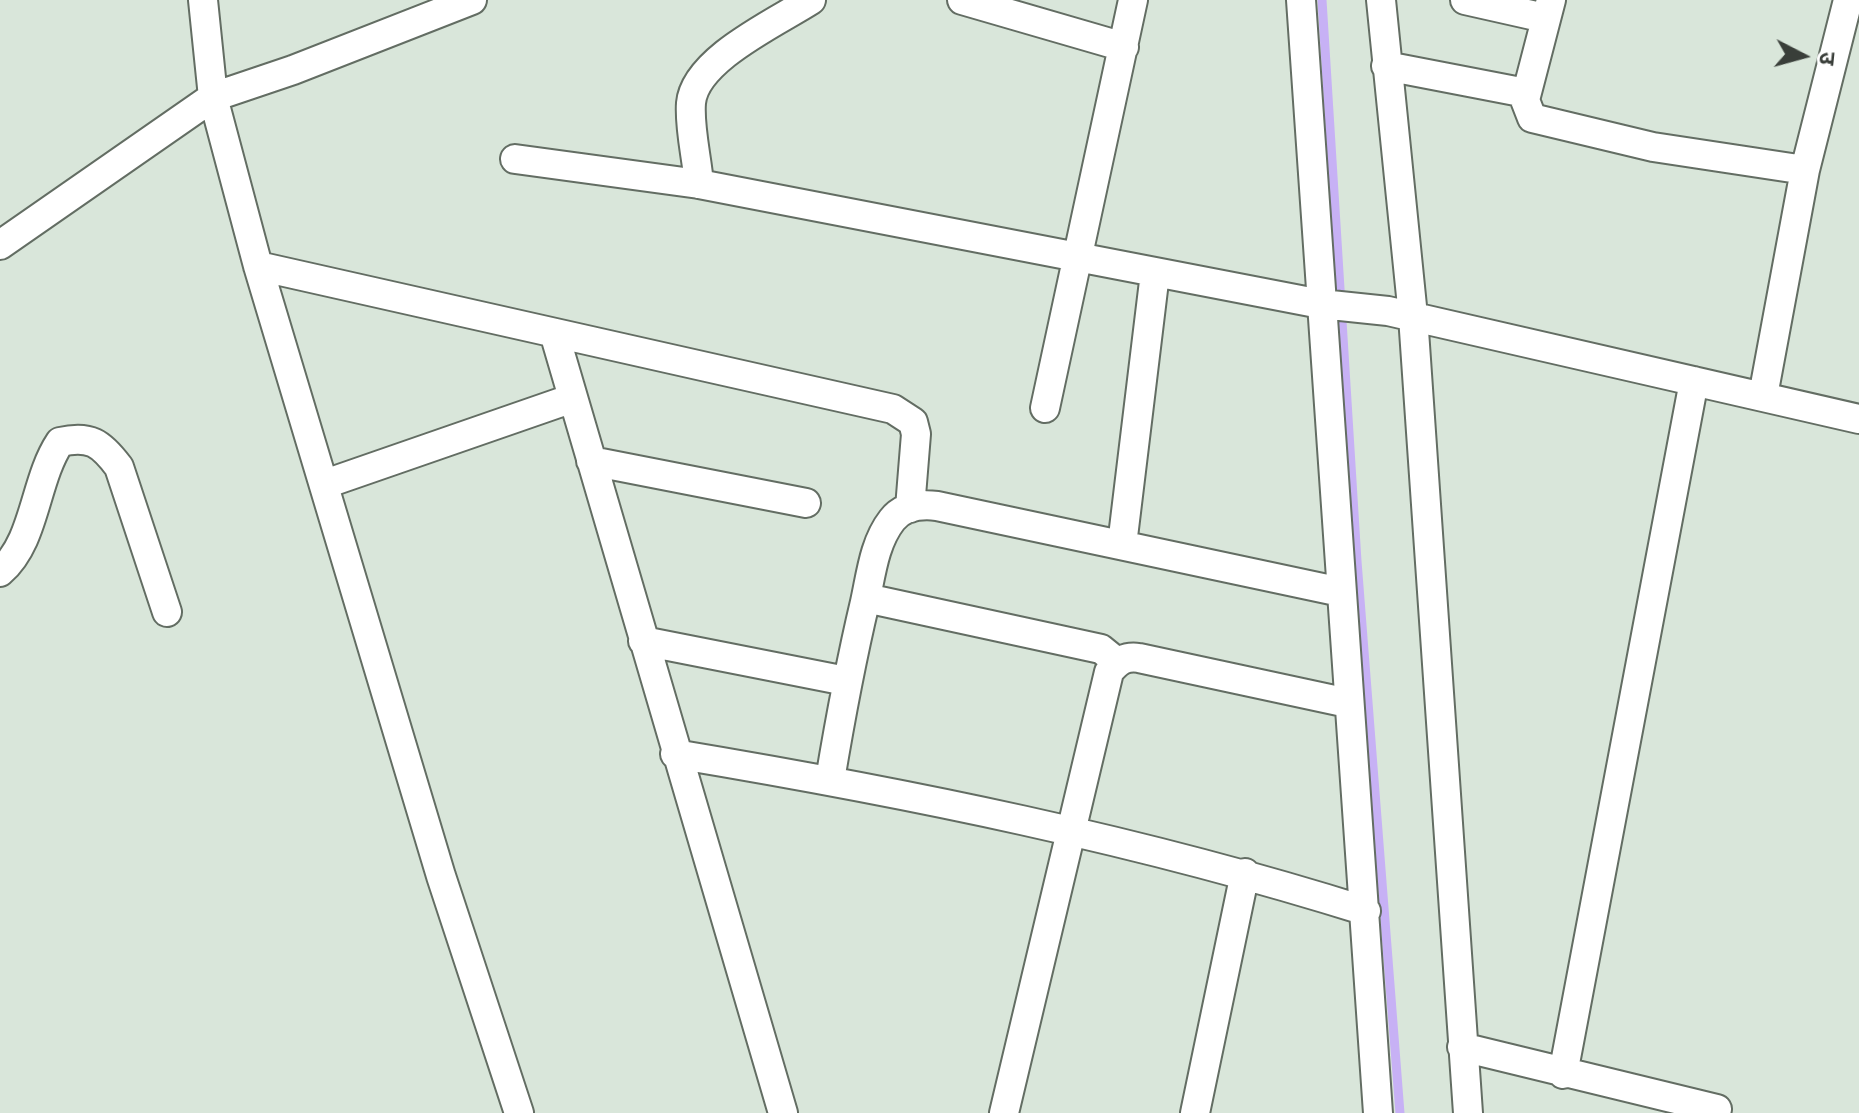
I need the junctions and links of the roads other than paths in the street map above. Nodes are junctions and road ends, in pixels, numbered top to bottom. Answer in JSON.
{"nodes":[{"id":1,"x":203,"y":0,"type":"edge"},
{"id":2,"x":472,"y":0,"type":"edge"},
{"id":3,"x":811,"y":0,"type":"edge"},
{"id":4,"x":962,"y":0,"type":"edge"},
{"id":5,"x":1133,"y":0,"type":"edge"},
{"id":6,"x":1301,"y":0,"type":"edge"},
{"id":7,"x":1381,"y":0,"type":"edge"},
{"id":8,"x":1465,"y":0,"type":"edge"},
{"id":9,"x":1848,"y":0,"type":"edge"},
{"id":10,"x":1548,"y":9,"type":"edge"},
{"id":11,"x":1124,"y":47,"type":"junction"},
{"id":12,"x":1386,"y":66,"type":"junction"},
{"id":13,"x":1526,"y":93,"type":"junction"},
{"id":14,"x":213,"y":97,"type":"junction"},
{"id":15,"x":515,"y":159,"type":"dead end"},
{"id":16,"x":1805,"y":170,"type":"junction"},
{"id":17,"x":699,"y":184,"type":"junction"},
{"id":18,"x":0,"y":245,"type":"edge"},
{"id":19,"x":1080,"y":256,"type":"junction"},
{"id":20,"x":258,"y":266,"type":"junction"},
{"id":21,"x":1155,"y":273,"type":"junction"},
{"id":22,"x":1330,"y":305,"type":"junction"},
{"id":23,"x":1400,"y":314,"type":"junction"},
{"id":24,"x":555,"y":336,"type":"junction"},
{"id":25,"x":1694,"y":381,"type":"junction"},
{"id":26,"x":1763,"y":396,"type":"junction"},
{"id":27,"x":573,"y":398,"type":"junction"},
{"id":28,"x":1045,"y":408,"type":"dead end"},
{"id":29,"x":1859,"y":419,"type":"edge"},
{"id":30,"x":591,"y":461,"type":"junction"},
{"id":31,"x":325,"y":484,"type":"junction"},
{"id":32,"x":806,"y":503,"type":"dead end"},
{"id":33,"x":910,"y":508,"type":"junction"},
{"id":34,"x":1122,"y":545,"type":"junction"},
{"id":35,"x":0,"y":572,"type":"edge"},
{"id":36,"x":1341,"y":592,"type":"junction"},
{"id":37,"x":866,"y":598,"type":"junction"},
{"id":38,"x":167,"y":612,"type":"dead end"},
{"id":39,"x":643,"y":641,"type":"junction"},
{"id":40,"x":1117,"y":662,"type":"junction"},
{"id":41,"x":846,"y":681,"type":"junction"},
{"id":42,"x":1348,"y":703,"type":"junction"},
{"id":43,"x":675,"y":754,"type":"junction"},
{"id":44,"x":830,"y":780,"type":"junction"},
{"id":45,"x":1074,"y":830,"type":"junction"},
{"id":46,"x":1245,"y":873,"type":"junction"},
{"id":47,"x":1366,"y":911,"type":"junction"},
{"id":48,"x":1462,"y":1047,"type":"junction"},
{"id":49,"x":1563,"y":1074,"type":"junction"},
{"id":50,"x":1717,"y":1109,"type":"dead end"},
{"id":51,"x":519,"y":1113,"type":"edge"},
{"id":52,"x":783,"y":1113,"type":"edge"},
{"id":53,"x":1004,"y":1113,"type":"edge"},
{"id":54,"x":1195,"y":1113,"type":"edge"},
{"id":55,"x":1378,"y":1113,"type":"edge"},
{"id":56,"x":1468,"y":1113,"type":"edge"}],
"edges":[{"from":1,"to":14,"type":"street"},
{"from":2,"to":14,"type":"street"},
{"from":3,"to":17,"type":"street"},
{"from":4,"to":11,"type":"street"},
{"from":5,"to":11,"type":"street"},
{"from":6,"to":22,"type":"street"},
{"from":7,"to":12,"type":"street"},
{"from":8,"to":10,"type":"street"},
{"from":9,"to":16,"type":"street"},
{"from":10,"to":13,"type":"street"},
{"from":11,"to":19,"type":"street"},
{"from":12,"to":13,"type":"street"},
{"from":12,"to":23,"type":"street"},
{"from":13,"to":16,"type":"street"},
{"from":14,"to":18,"type":"street"},
{"from":14,"to":20,"type":"street"},
{"from":15,"to":17,"type":"street"},
{"from":16,"to":26,"type":"street"},
{"from":17,"to":19,"type":"street"},
{"from":19,"to":21,"type":"street"},
{"from":19,"to":28,"type":"street"},
{"from":20,"to":24,"type":"street"},
{"from":20,"to":31,"type":"street"},
{"from":21,"to":22,"type":"street"},
{"from":21,"to":34,"type":"street"},
{"from":22,"to":23,"type":"street"},
{"from":22,"to":36,"type":"street"},
{"from":23,"to":25,"type":"street"},
{"from":23,"to":48,"type":"street"},
{"from":24,"to":27,"type":"street"},
{"from":24,"to":33,"type":"street"},
{"from":25,"to":26,"type":"street"},
{"from":25,"to":49,"type":"street"},
{"from":26,"to":29,"type":"street"},
{"from":27,"to":30,"type":"street"},
{"from":27,"to":31,"type":"street"},
{"from":30,"to":32,"type":"street"},
{"from":30,"to":39,"type":"street"},
{"from":31,"to":51,"type":"street"},
{"from":33,"to":34,"type":"street"},
{"from":33,"to":37,"type":"street"},
{"from":34,"to":36,"type":"street"},
{"from":35,"to":38,"type":"street"},
{"from":36,"to":42,"type":"street"},
{"from":37,"to":40,"type":"street"},
{"from":37,"to":41,"type":"street"},
{"from":39,"to":41,"type":"street"},
{"from":39,"to":43,"type":"street"},
{"from":40,"to":42,"type":"street"},
{"from":40,"to":45,"type":"street"},
{"from":41,"to":44,"type":"street"},
{"from":42,"to":47,"type":"street"},
{"from":43,"to":44,"type":"street"},
{"from":43,"to":52,"type":"street"},
{"from":44,"to":45,"type":"street"},
{"from":45,"to":46,"type":"street"},
{"from":45,"to":53,"type":"street"},
{"from":46,"to":47,"type":"street"},
{"from":46,"to":54,"type":"street"},
{"from":47,"to":55,"type":"street"},
{"from":48,"to":49,"type":"street"},
{"from":48,"to":56,"type":"street"},
{"from":49,"to":50,"type":"street"}]}
